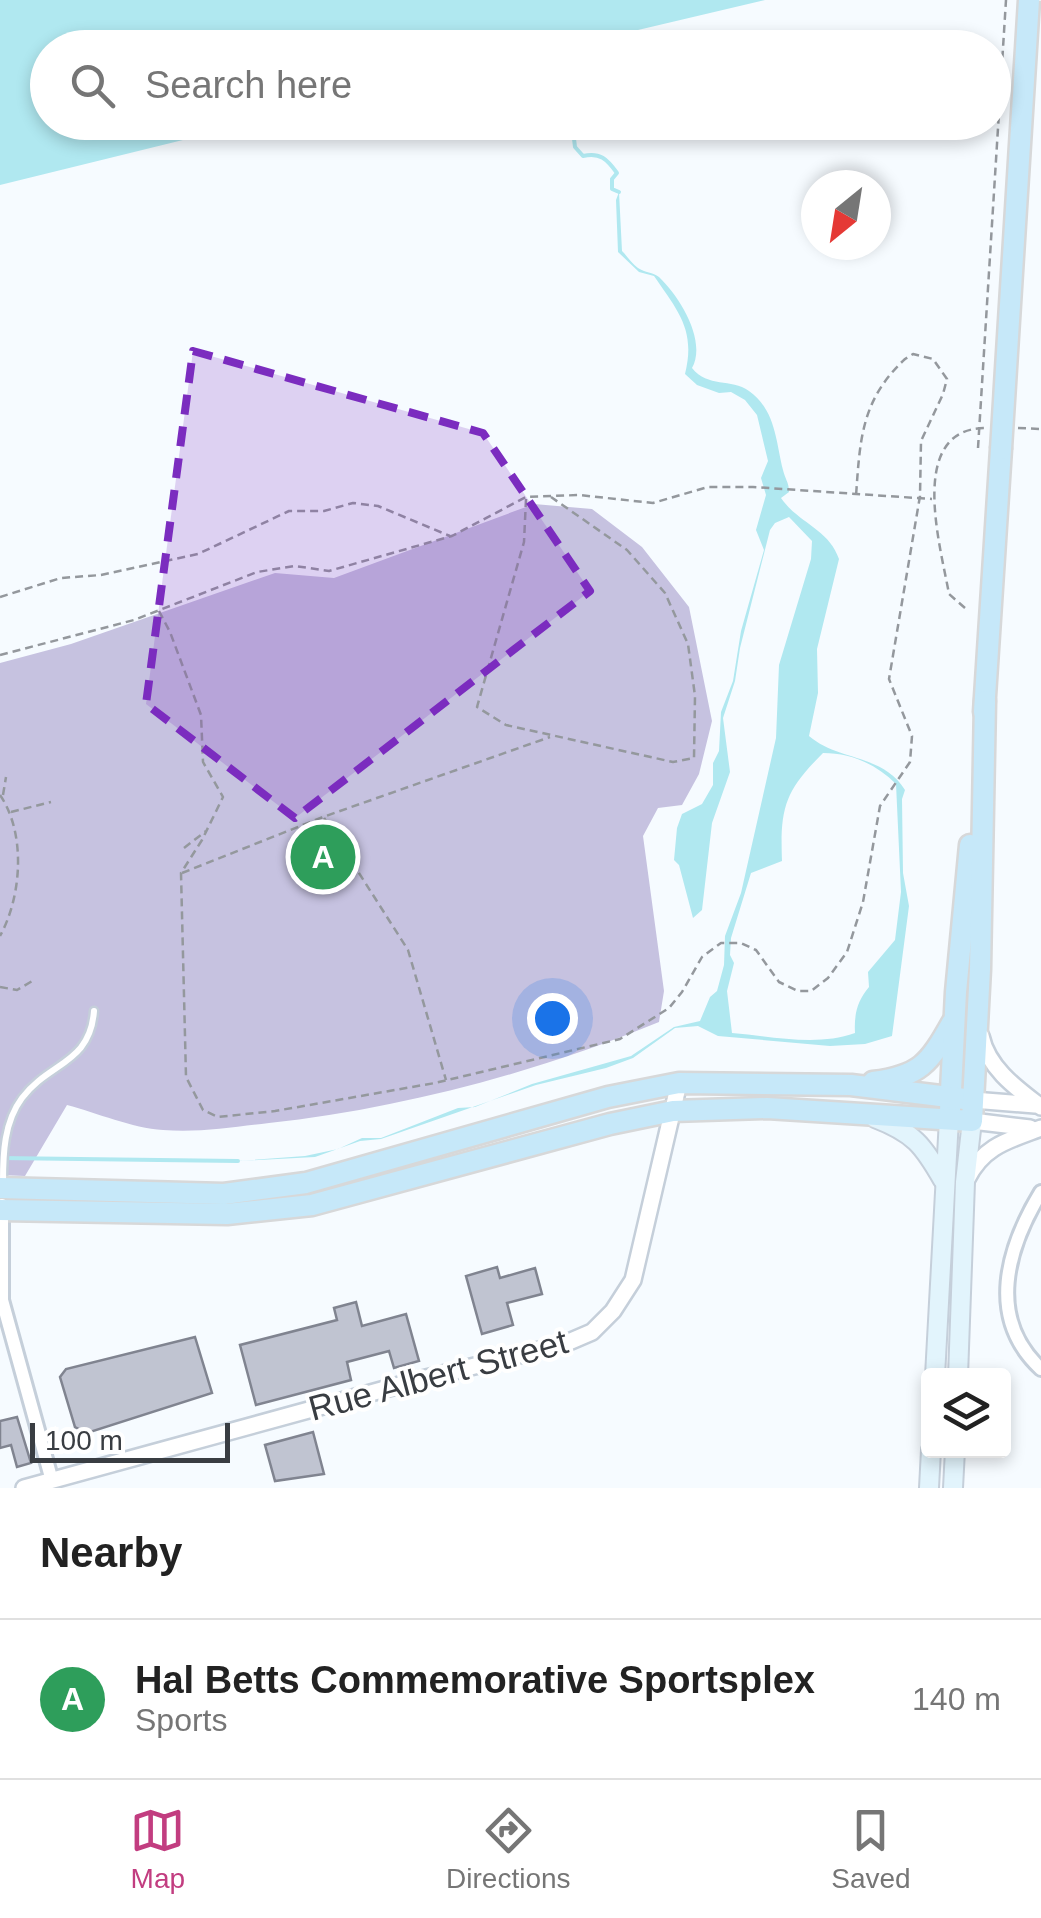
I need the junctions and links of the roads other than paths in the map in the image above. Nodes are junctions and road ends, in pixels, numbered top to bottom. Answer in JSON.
{"nodes":[{"id":1,"x":1029,"y":0,"type":"edge"},
{"id":2,"x":985,"y":702,"type":"junction"},
{"id":3,"x":94,"y":1011,"type":"dead end"},
{"id":4,"x":954,"y":1018,"type":"junction"},
{"id":5,"x":978,"y":1021,"type":"junction"},
{"id":6,"x":679,"y":1083,"type":"junction"},
{"id":7,"x":851,"y":1085,"type":"junction"},
{"id":8,"x":1040,"y":1106,"type":"edge"},
{"id":9,"x":673,"y":1111,"type":"junction"},
{"id":10,"x":860,"y":1113,"type":"junction"},
{"id":11,"x":949,"y":1117,"type":"junction"},
{"id":12,"x":972,"y":1118,"type":"junction"},
{"id":13,"x":1040,"y":1129,"type":"edge"},
{"id":14,"x":944,"y":1180,"type":"junction"},
{"id":15,"x":965,"y":1182,"type":"junction"},
{"id":16,"x":2,"y":1188,"type":"edge"},
{"id":17,"x":1041,"y":1192,"type":"edge"},
{"id":18,"x":1,"y":1210,"type":"edge"},
{"id":19,"x":1,"y":1301,"type":"edge"},
{"id":20,"x":935,"y":1368,"type":"edge"},
{"id":21,"x":958,"y":1368,"type":"edge"},
{"id":22,"x":1041,"y":1369,"type":"edge"},
{"id":23,"x":931,"y":1458,"type":"edge"},
{"id":24,"x":955,"y":1458,"type":"edge"},
{"id":25,"x":52,"y":1480,"type":"junction"},
{"id":26,"x":24,"y":1488,"type":"edge"},
{"id":27,"x":929,"y":1488,"type":"edge"},
{"id":28,"x":953,"y":1488,"type":"edge"}],
"edges":[{"from":1,"to":2,"type":"main road","bridge":true},
{"from":2,"to":4,"type":"main road"},
{"from":2,"to":5,"type":"main road"},
{"from":3,"to":16,"type":"lane"},
{"from":4,"to":7,"type":"main road"},
{"from":4,"to":11,"type":"main road"},
{"from":5,"to":8,"type":"street"},
{"from":5,"to":12,"type":"main road"},
{"from":6,"to":7,"type":"main road"},
{"from":6,"to":9,"type":"street","name":"Rue Albert Street"},
{"from":6,"to":16,"type":"main road"},
{"from":7,"to":11,"type":"main road"},
{"from":8,"to":12,"type":"street"},
{"from":9,"to":10,"type":"main road"},
{"from":9,"to":18,"type":"main road"},
{"from":9,"to":25,"type":"street","name":"Rue Albert Street"},
{"from":10,"to":11,"type":"main road"},
{"from":10,"to":14,"type":"main road"},
{"from":11,"to":12,"type":"main road"},
{"from":11,"to":14,"type":"main road"},
{"from":12,"to":13,"type":"street"},
{"from":12,"to":15,"type":"main road"},
{"from":13,"to":15,"type":"street"},
{"from":14,"to":20,"type":"main road"},
{"from":15,"to":21,"type":"main road"},
{"from":16,"to":18,"type":"street"},
{"from":17,"to":22,"type":"street"},
{"from":18,"to":19,"type":"street"},
{"from":19,"to":25,"type":"street"},
{"from":23,"to":27,"type":"main road"},
{"from":24,"to":28,"type":"main road"},
{"from":25,"to":26,"type":"street","name":"Rue Albert Street"}]}
